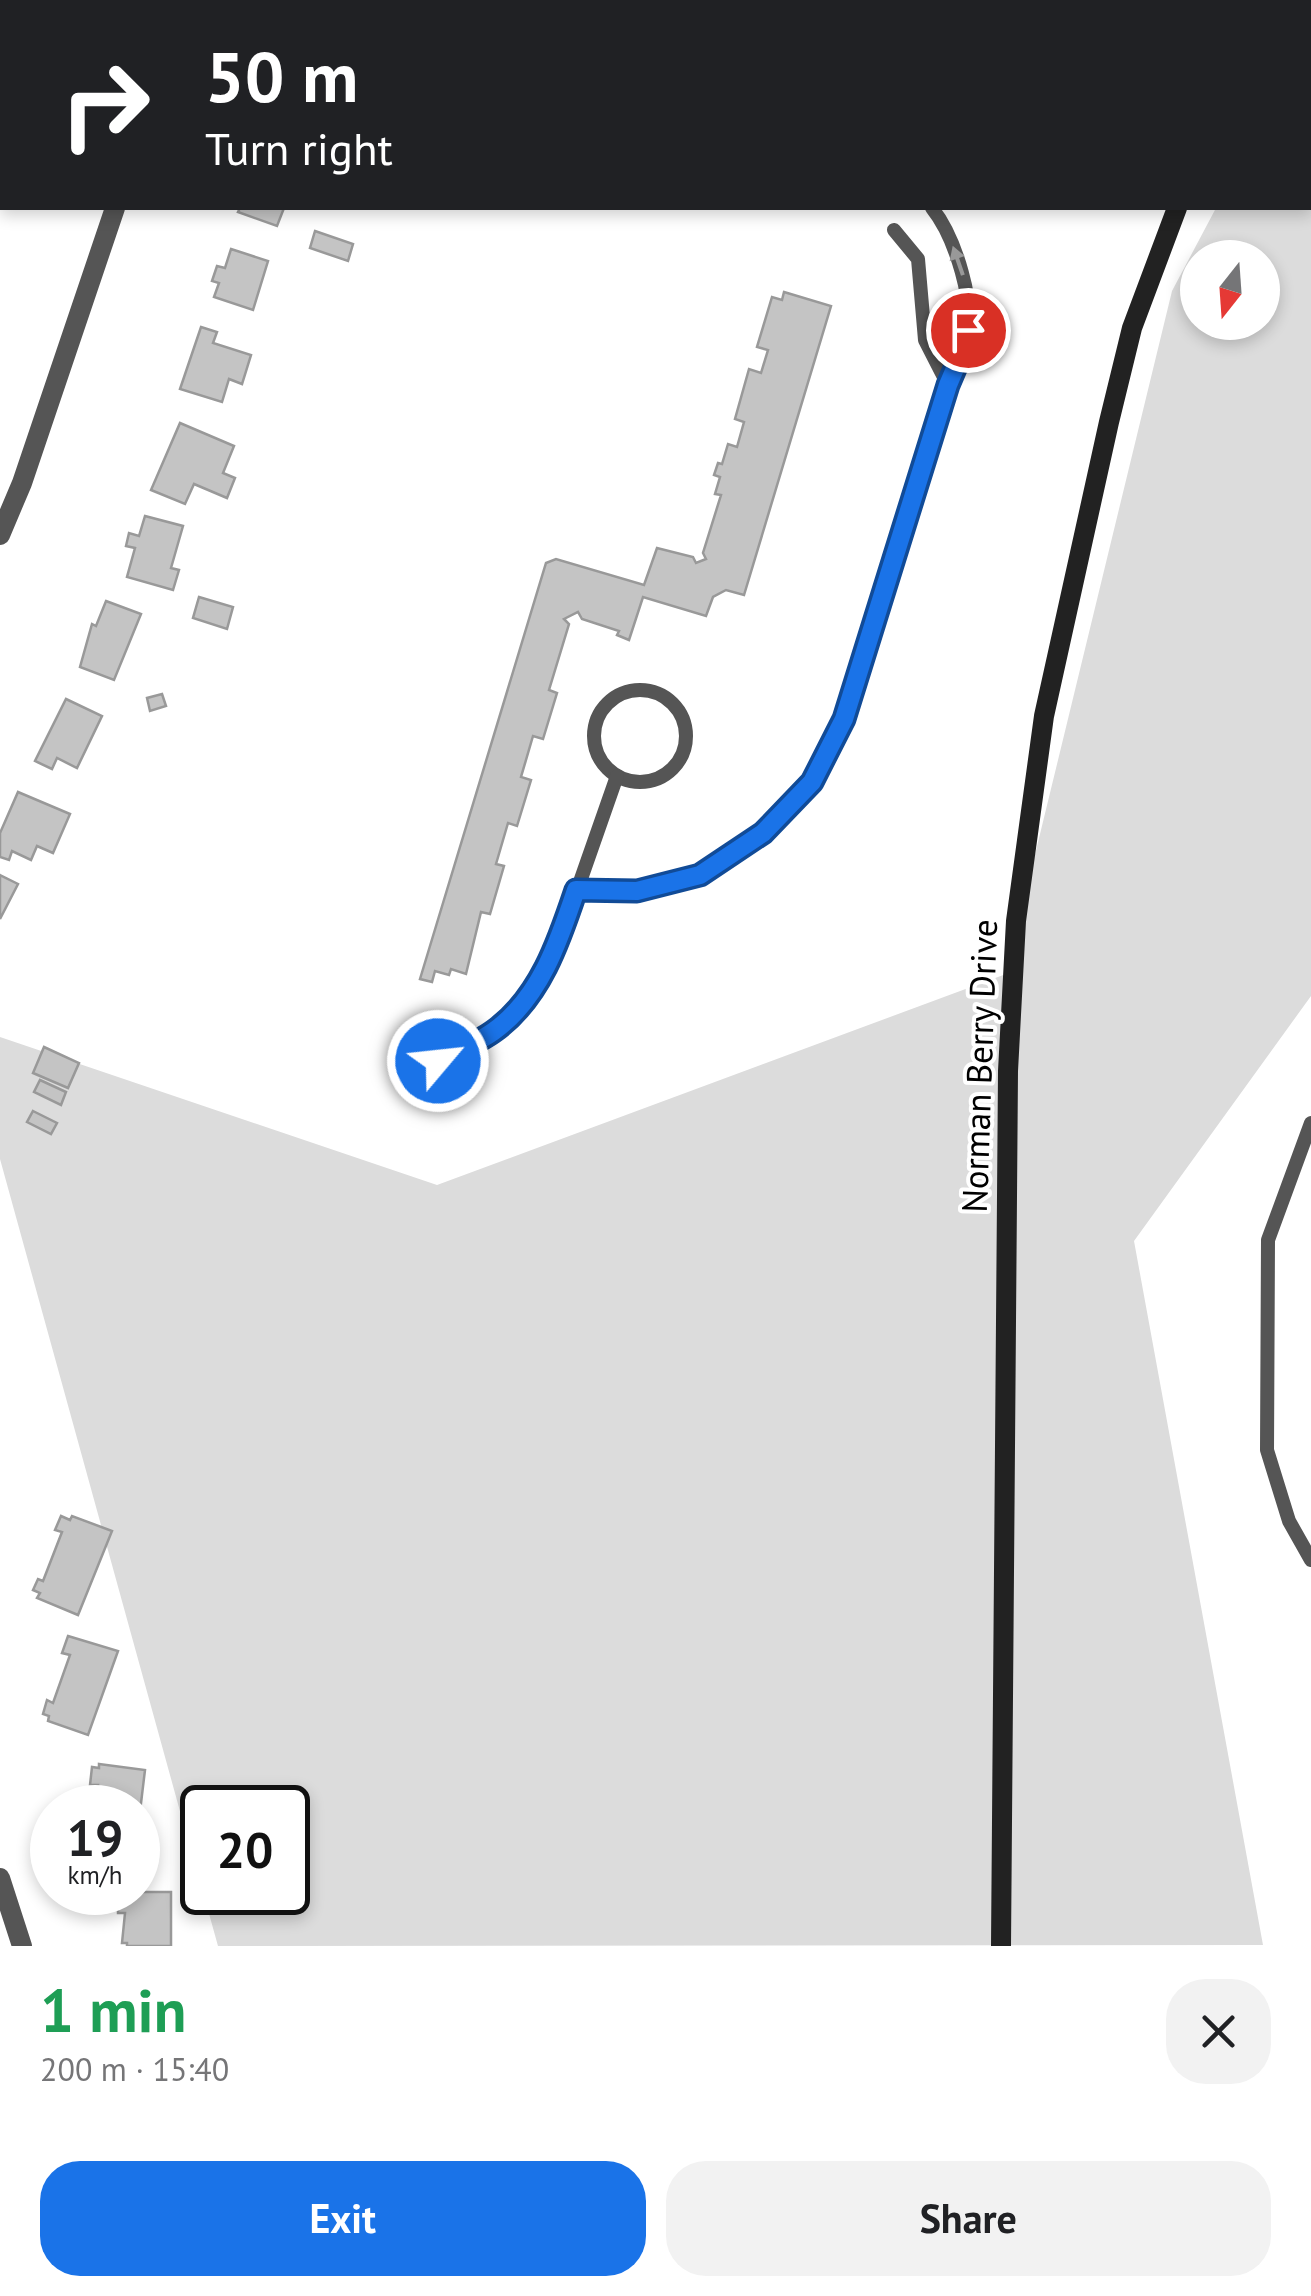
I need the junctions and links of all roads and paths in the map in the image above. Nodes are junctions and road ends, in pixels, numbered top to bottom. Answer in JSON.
{"nodes":[{"id":1,"x":114,"y":210,"type":"edge"},
{"id":2,"x":934,"y":210,"type":"edge"},
{"id":3,"x":1175,"y":210,"type":"edge"},
{"id":4,"x":894,"y":230,"type":"dead end"},
{"id":5,"x":948,"y":385,"type":"junction"},
{"id":6,"x":0,"y":535,"type":"edge"},
{"id":7,"x":617,"y":776,"type":"junction"},
{"id":8,"x":576,"y":890,"type":"junction"},
{"id":9,"x":438,"y":1061,"type":"dead end"},
{"id":10,"x":1311,"y":1123,"type":"edge"},
{"id":11,"x":1311,"y":1560,"type":"edge"},
{"id":12,"x":0,"y":1878,"type":"edge"},
{"id":13,"x":22,"y":1946,"type":"edge"},
{"id":14,"x":1001,"y":1946,"type":"edge"}],
"edges":[{"from":1,"to":6,"type":"street"},
{"from":5,"to":2,"type":"lane","one_way":true},
{"from":3,"to":14,"type":"main road","name":"Norman Berry Drive"},
{"from":4,"to":5,"type":"lane"},
{"from":5,"to":8,"type":"lane"},
{"from":7,"to":7,"type":"lane"},
{"from":7,"to":8,"type":"lane"},
{"from":8,"to":9,"type":"lane"},
{"from":10,"to":11,"type":"lane"},
{"from":12,"to":13,"type":"street"}]}
